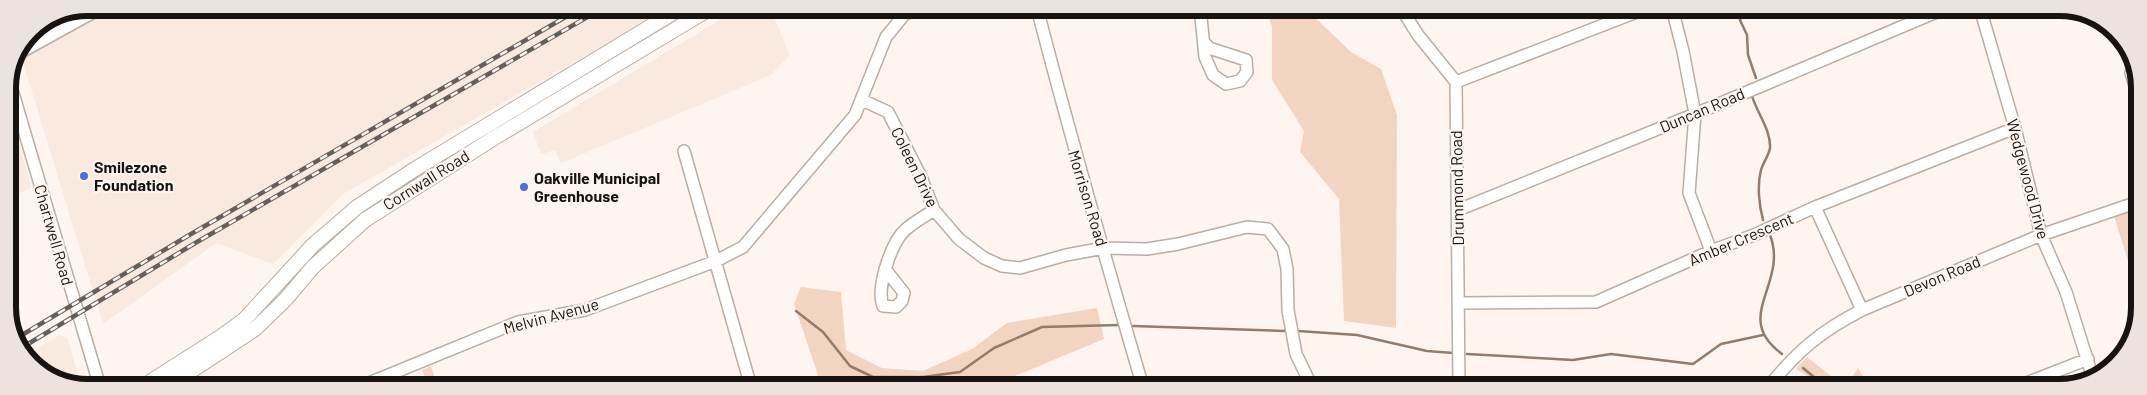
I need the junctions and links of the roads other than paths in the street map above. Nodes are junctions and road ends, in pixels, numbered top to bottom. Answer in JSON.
{"nodes":[{"id":1,"x":86,"y":16,"type":"edge"},
{"id":2,"x":668,"y":16,"type":"edge"},
{"id":3,"x":699,"y":16,"type":"edge"},
{"id":4,"x":903,"y":16,"type":"edge"},
{"id":5,"x":1039,"y":16,"type":"edge"},
{"id":6,"x":1201,"y":16,"type":"edge"},
{"id":7,"x":1406,"y":16,"type":"edge"},
{"id":8,"x":1626,"y":16,"type":"edge"},
{"id":9,"x":1674,"y":16,"type":"edge"},
{"id":10,"x":1927,"y":16,"type":"edge"},
{"id":11,"x":1982,"y":16,"type":"edge"},
{"id":12,"x":1204,"y":42,"type":"dead end"},
{"id":13,"x":28,"y":48,"type":"edge"},
{"id":14,"x":1456,"y":82,"type":"junction"},
{"id":15,"x":862,"y":100,"type":"junction"},
{"id":16,"x":16,"y":104,"type":"edge"},
{"id":17,"x":1695,"y":114,"type":"junction"},
{"id":18,"x":2015,"y":128,"type":"junction"},
{"id":19,"x":684,"y":151,"type":"dead end"},
{"id":20,"x":2131,"y":204,"type":"edge"},
{"id":21,"x":1815,"y":207,"type":"junction"},
{"id":22,"x":934,"y":210,"type":"junction"},
{"id":23,"x":1458,"y":210,"type":"junction"},
{"id":24,"x":2041,"y":235,"type":"junction"},
{"id":25,"x":1104,"y":248,"type":"junction"},
{"id":26,"x":1711,"y":251,"type":"junction"},
{"id":27,"x":716,"y":261,"type":"junction"},
{"id":28,"x":886,"y":269,"type":"dead end"},
{"id":29,"x":1458,"y":303,"type":"junction"},
{"id":30,"x":1862,"y":310,"type":"junction"},
{"id":31,"x":2088,"y":359,"type":"junction"},
{"id":32,"x":2091,"y":371,"type":"edge"},
{"id":33,"x":97,"y":379,"type":"edge"},
{"id":34,"x":155,"y":379,"type":"edge"},
{"id":35,"x":179,"y":379,"type":"edge"},
{"id":36,"x":379,"y":379,"type":"edge"},
{"id":37,"x":750,"y":379,"type":"edge"},
{"id":38,"x":1141,"y":379,"type":"edge"},
{"id":39,"x":1308,"y":379,"type":"edge"},
{"id":40,"x":1459,"y":379,"type":"edge"},
{"id":41,"x":1775,"y":379,"type":"edge"},
{"id":42,"x":2037,"y":379,"type":"edge"}],
"edges":[{"from":1,"to":13,"type":"street"},
{"from":2,"to":34,"type":"main road","name":"Cornwall Road"},
{"from":3,"to":35,"type":"main road","name":"Cornwall Road"},
{"from":4,"to":15,"type":"street","name":"Melvin Avenue"},
{"from":5,"to":25,"type":"street","name":"Morrison Road"},
{"from":6,"to":12,"type":"street"},
{"from":7,"to":14,"type":"street"},
{"from":8,"to":14,"type":"street"},
{"from":9,"to":17,"type":"street"},
{"from":10,"to":17,"type":"street","name":"Duncan Road"},
{"from":11,"to":18,"type":"street","name":"Wedgewood Drive"},
{"from":14,"to":23,"type":"street","name":"Drummond Road"},
{"from":15,"to":22,"type":"street","name":"Coleen Drive"},
{"from":15,"to":27,"type":"street","name":"Melvin Avenue"},
{"from":16,"to":33,"type":"street","name":"Chartwell Road"},
{"from":17,"to":23,"type":"street","name":"Duncan Road"},
{"from":17,"to":26,"type":"street"},
{"from":18,"to":21,"type":"street","name":"Amber Crescent"},
{"from":18,"to":24,"type":"street","name":"Wedgewood Drive"},
{"from":19,"to":27,"type":"street"},
{"from":20,"to":24,"type":"street","name":"Devon Road"},
{"from":21,"to":26,"type":"street","name":"Amber Crescent"},
{"from":21,"to":30,"type":"street"},
{"from":22,"to":25,"type":"street","name":"Coleen Drive"},
{"from":22,"to":28,"type":"street"},
{"from":23,"to":29,"type":"street","name":"Drummond Road"},
{"from":24,"to":30,"type":"street","name":"Devon Road"},
{"from":24,"to":31,"type":"street","name":"Wedgewood Drive"},
{"from":25,"to":38,"type":"street","name":"Morrison Road"},
{"from":25,"to":39,"type":"street","name":"Coleen Drive"},
{"from":26,"to":29,"type":"street","name":"Amber Crescent"},
{"from":27,"to":36,"type":"street","name":"Melvin Avenue"},
{"from":27,"to":37,"type":"street"},
{"from":29,"to":40,"type":"street","name":"Drummond Road"},
{"from":30,"to":41,"type":"street","name":"Devon Road"},
{"from":31,"to":32,"type":"street","name":"Wedgewood Drive"},
{"from":31,"to":42,"type":"street"}]}
